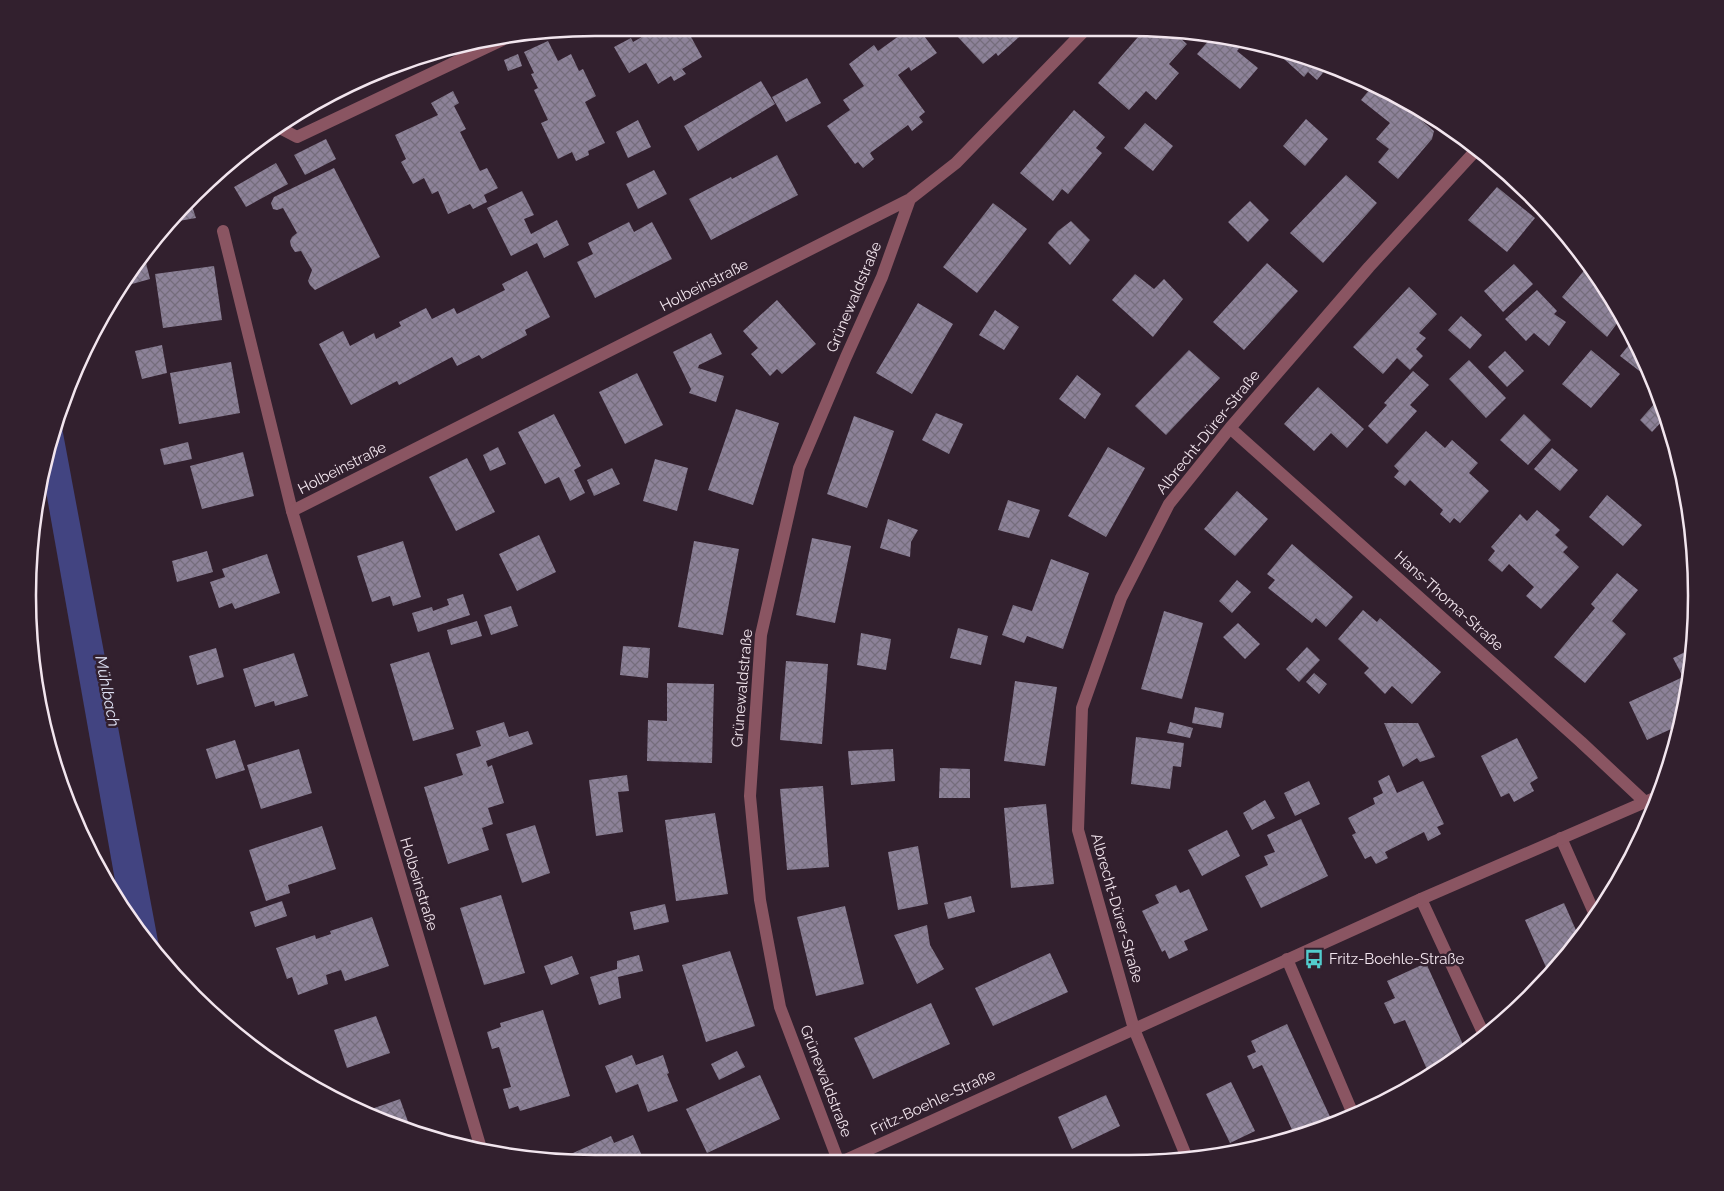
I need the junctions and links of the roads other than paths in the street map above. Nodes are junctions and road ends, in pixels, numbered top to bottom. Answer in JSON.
{"nodes":[{"id":1,"x":1079,"y":36,"type":"edge"},
{"id":2,"x":488,"y":47,"type":"edge"},
{"id":3,"x":285,"y":131,"type":"edge"},
{"id":4,"x":1472,"y":155,"type":"edge"},
{"id":5,"x":910,"y":199,"type":"junction"},
{"id":6,"x":223,"y":231,"type":"dead end"},
{"id":7,"x":1230,"y":428,"type":"junction"},
{"id":8,"x":292,"y":512,"type":"junction"},
{"id":9,"x":1649,"y":799,"type":"edge"},
{"id":10,"x":1644,"y":801,"type":"junction"},
{"id":11,"x":1561,"y":838,"type":"junction"},
{"id":12,"x":1421,"y":899,"type":"junction"},
{"id":13,"x":1592,"y":908,"type":"edge"},
{"id":14,"x":1287,"y":959,"type":"junction"},
{"id":15,"x":1134,"y":1029,"type":"junction"},
{"id":16,"x":1481,"y":1029,"type":"edge"},
{"id":17,"x":1351,"y":1109,"type":"edge"},
{"id":18,"x":479,"y":1142,"type":"edge"},
{"id":19,"x":1184,"y":1152,"type":"edge"},
{"id":20,"x":836,"y":1155,"type":"edge"},
{"id":21,"x":857,"y":1155,"type":"edge"}],
"edges":[{"from":1,"to":5,"type":"street","name":"Holbeinstraße"},
{"from":2,"to":3,"type":"street"},
{"from":4,"to":7,"type":"street","name":"Albrecht-Dürer-Straße"},
{"from":5,"to":8,"type":"street","name":"Holbeinstraße"},
{"from":5,"to":20,"type":"street","name":"Grünewaldstraße"},
{"from":6,"to":8,"type":"street","name":"Holbeinstraße"},
{"from":7,"to":10,"type":"street","name":"Hans-Thoma-Straße"},
{"from":7,"to":15,"type":"street","name":"Albrecht-Dürer-Straße"},
{"from":8,"to":18,"type":"street","name":"Holbeinstraße"},
{"from":9,"to":10,"type":"street","name":"Fritz-Boehle-Straße"},
{"from":10,"to":11,"type":"street","name":"Fritz-Boehle-Straße"},
{"from":11,"to":12,"type":"street","name":"Fritz-Boehle-Straße"},
{"from":11,"to":13,"type":"street"},
{"from":12,"to":14,"type":"street","name":"Fritz-Boehle-Straße"},
{"from":12,"to":16,"type":"street"},
{"from":14,"to":15,"type":"street","name":"Fritz-Boehle-Straße"},
{"from":14,"to":17,"type":"street"},
{"from":15,"to":19,"type":"street","name":"Albrecht-Dürer-Straße"},
{"from":15,"to":21,"type":"street","name":"Fritz-Boehle-Straße"}]}
